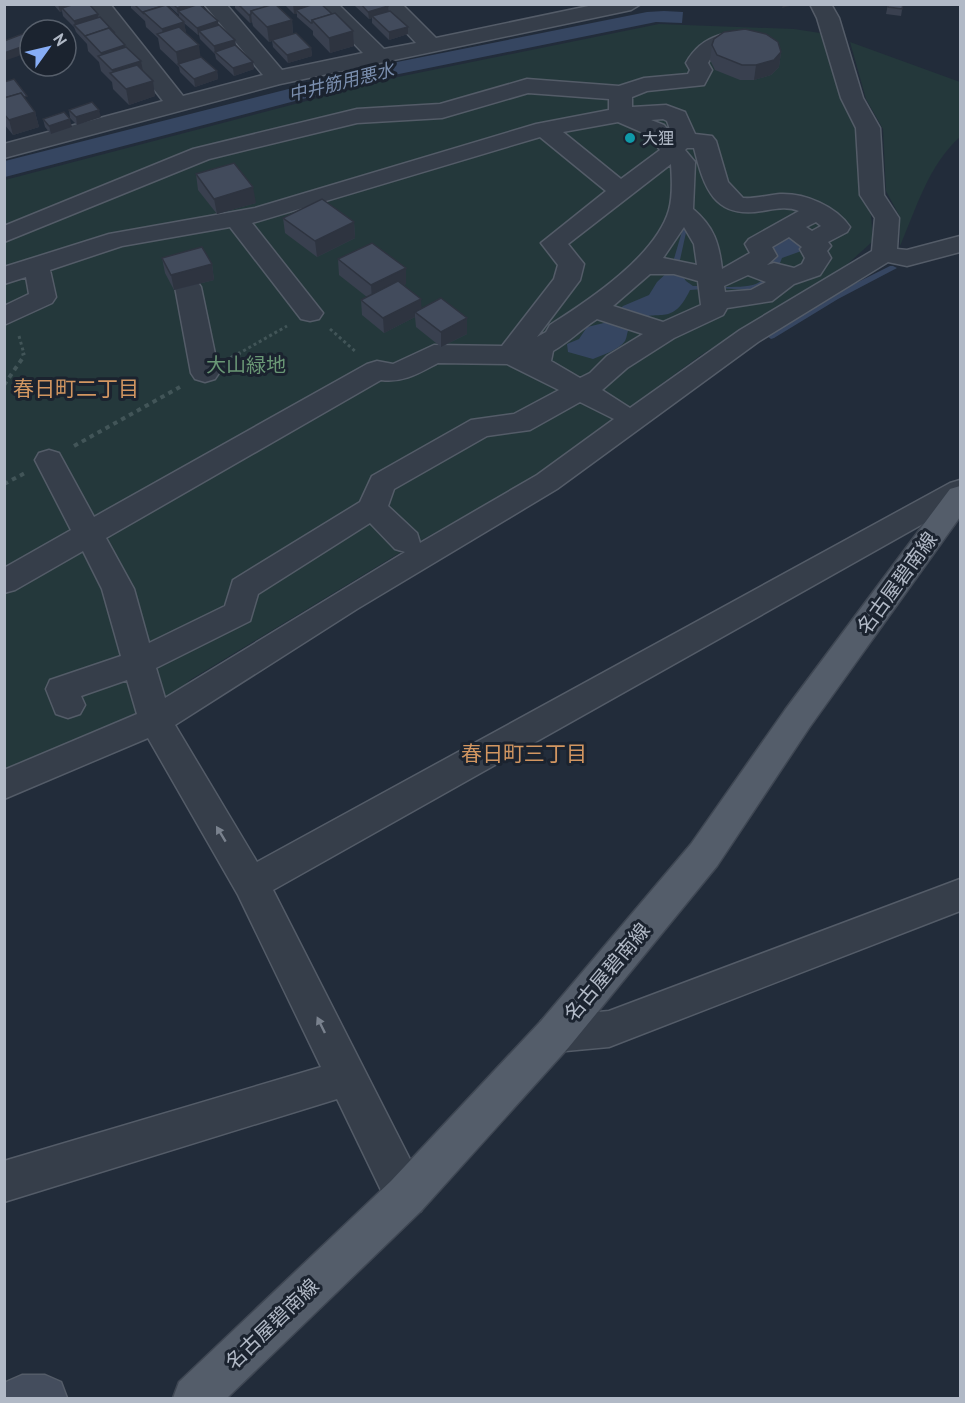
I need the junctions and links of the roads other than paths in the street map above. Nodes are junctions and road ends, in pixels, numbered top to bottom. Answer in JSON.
{"nodes":[{"id":1,"x":99,"y":4,"type":"edge"},
{"id":2,"x":214,"y":4,"type":"edge"},
{"id":3,"x":326,"y":4,"type":"edge"},
{"id":4,"x":390,"y":4,"type":"edge"},
{"id":5,"x":631,"y":4,"type":"edge"},
{"id":6,"x":824,"y":11,"type":"edge"},
{"id":7,"x":768,"y":43,"type":"edge"},
{"id":8,"x":430,"y":45,"type":"junction"},
{"id":9,"x":378,"y":56,"type":"junction"},
{"id":10,"x":277,"y":78,"type":"junction"},
{"id":11,"x":697,"y":98,"type":"dead end"},
{"id":12,"x":177,"y":104,"type":"junction"},
{"id":13,"x":621,"y":104,"type":"junction"},
{"id":14,"x":670,"y":114,"type":"junction"},
{"id":15,"x":543,"y":129,"type":"junction"},
{"id":16,"x":677,"y":146,"type":"junction"},
{"id":17,"x":4,"y":151,"type":"edge"},
{"id":18,"x":715,"y":180,"type":"junction"},
{"id":19,"x":684,"y":181,"type":"junction"},
{"id":20,"x":630,"y":185,"type":"junction"},
{"id":21,"x":681,"y":211,"type":"junction"},
{"id":22,"x":836,"y":216,"type":"junction"},
{"id":23,"x":46,"y":219,"type":"junction"},
{"id":24,"x":236,"y":219,"type":"junction"},
{"id":25,"x":4,"y":235,"type":"edge"},
{"id":26,"x":960,"y":244,"type":"edge"},
{"id":27,"x":4,"y":253,"type":"edge"},
{"id":28,"x":872,"y":253,"type":"junction"},
{"id":29,"x":36,"y":266,"type":"junction"},
{"id":30,"x":4,"y":276,"type":"edge"},
{"id":31,"x":774,"y":280,"type":"junction"},
{"id":32,"x":696,"y":282,"type":"junction"},
{"id":33,"x":188,"y":287,"type":"edge"},
{"id":34,"x":545,"y":310,"type":"junction"},
{"id":35,"x":310,"y":312,"type":"dead end"},
{"id":36,"x":9,"y":315,"type":"edge"},
{"id":37,"x":592,"y":315,"type":"junction"},
{"id":38,"x":654,"y":329,"type":"junction"},
{"id":39,"x":742,"y":331,"type":"dead end"},
{"id":40,"x":510,"y":355,"type":"junction"},
{"id":41,"x":536,"y":365,"type":"junction"},
{"id":42,"x":205,"y":373,"type":"dead end"},
{"id":43,"x":578,"y":391,"type":"junction"},
{"id":44,"x":618,"y":411,"type":"dead end"},
{"id":45,"x":49,"y":460,"type":"dead end"},
{"id":46,"x":960,"y":490,"type":"edge"},
{"id":47,"x":960,"y":496,"type":"edge"},
{"id":48,"x":372,"y":508,"type":"junction"},
{"id":49,"x":91,"y":541,"type":"junction"},
{"id":50,"x":406,"y":541,"type":"dead end"},
{"id":51,"x":4,"y":582,"type":"edge"},
{"id":52,"x":4,"y":603,"type":"edge"},
{"id":53,"x":138,"y":663,"type":"junction"},
{"id":54,"x":68,"y":705,"type":"dead end"},
{"id":55,"x":155,"y":721,"type":"junction"},
{"id":56,"x":4,"y":786,"type":"edge"},
{"id":57,"x":251,"y":884,"type":"junction"},
{"id":58,"x":960,"y":895,"type":"edge"},
{"id":59,"x":555,"y":1034,"type":"junction"},
{"id":60,"x":346,"y":1078,"type":"junction"},
{"id":61,"x":4,"y":1182,"type":"edge"},
{"id":62,"x":406,"y":1196,"type":"junction"},
{"id":63,"x":21,"y":1398,"type":"edge"},
{"id":64,"x":45,"y":1398,"type":"edge"},
{"id":65,"x":195,"y":1398,"type":"edge"}],
"edges":[{"from":1,"to":12,"type":"street"},
{"from":2,"to":10,"type":"street"},
{"from":3,"to":9,"type":"street"},
{"from":4,"to":8,"type":"street"},
{"from":5,"to":8,"type":"street"},
{"from":6,"to":28,"type":"street"},
{"from":7,"to":13,"type":"street"},
{"from":8,"to":9,"type":"street"},
{"from":9,"to":10,"type":"street"},
{"from":10,"to":12,"type":"street"},
{"from":11,"to":14,"type":"street"},
{"from":12,"to":17,"type":"street"},
{"from":13,"to":14,"type":"street"},
{"from":13,"to":15,"type":"street"},
{"from":13,"to":16,"type":"street"},
{"from":13,"to":23,"type":"street"},
{"from":14,"to":16,"type":"street"},
{"from":15,"to":20,"type":"street"},
{"from":15,"to":24,"type":"street"},
{"from":16,"to":18,"type":"street"},
{"from":16,"to":19,"type":"street"},
{"from":16,"to":20,"type":"street"},
{"from":18,"to":19,"type":"street"},
{"from":18,"to":22,"type":"street"},
{"from":19,"to":20,"type":"street"},
{"from":19,"to":21,"type":"street"},
{"from":20,"to":34,"type":"street"},
{"from":21,"to":32,"type":"street"},
{"from":21,"to":32,"type":"street"},
{"from":22,"to":28,"type":"street"},
{"from":22,"to":31,"type":"street"},
{"from":22,"to":31,"type":"street"},
{"from":23,"to":25,"type":"street"},
{"from":23,"to":27,"type":"street"},
{"from":24,"to":29,"type":"street"},
{"from":24,"to":35,"type":"street"},
{"from":26,"to":28,"type":"street"},
{"from":28,"to":55,"type":"street"},
{"from":29,"to":30,"type":"street"},
{"from":29,"to":36,"type":"street"},
{"from":31,"to":32,"type":"street"},
{"from":31,"to":32,"type":"street"},
{"from":32,"to":37,"type":"street"},
{"from":32,"to":38,"type":"street"},
{"from":32,"to":39,"type":"street"},
{"from":33,"to":42,"type":"street"},
{"from":34,"to":37,"type":"street"},
{"from":34,"to":40,"type":"street"},
{"from":37,"to":38,"type":"street"},
{"from":37,"to":41,"type":"street"},
{"from":38,"to":43,"type":"street"},
{"from":40,"to":41,"type":"street"},
{"from":40,"to":49,"type":"street"},
{"from":41,"to":43,"type":"street"},
{"from":43,"to":44,"type":"street"},
{"from":43,"to":48,"type":"street"},
{"from":45,"to":49,"type":"street"},
{"from":46,"to":57,"type":"street"},
{"from":47,"to":59,"type":"main road","name":"名古屋碧南線"},
{"from":48,"to":50,"type":"street"},
{"from":48,"to":53,"type":"street"},
{"from":49,"to":51,"type":"street"},
{"from":49,"to":52,"type":"street"},
{"from":49,"to":53,"type":"street"},
{"from":53,"to":54,"type":"street"},
{"from":53,"to":55,"type":"street"},
{"from":55,"to":56,"type":"street"},
{"from":57,"to":55,"type":"street","one_way":true},
{"from":60,"to":57,"type":"street","one_way":true},
{"from":58,"to":59,"type":"street"},
{"from":59,"to":62,"type":"main road","name":"名古屋碧南線"},
{"from":60,"to":61,"type":"street"},
{"from":60,"to":62,"type":"street"},
{"from":62,"to":65,"type":"main road","name":"名古屋碧南線"},
{"from":63,"to":64,"type":"street"}]}
